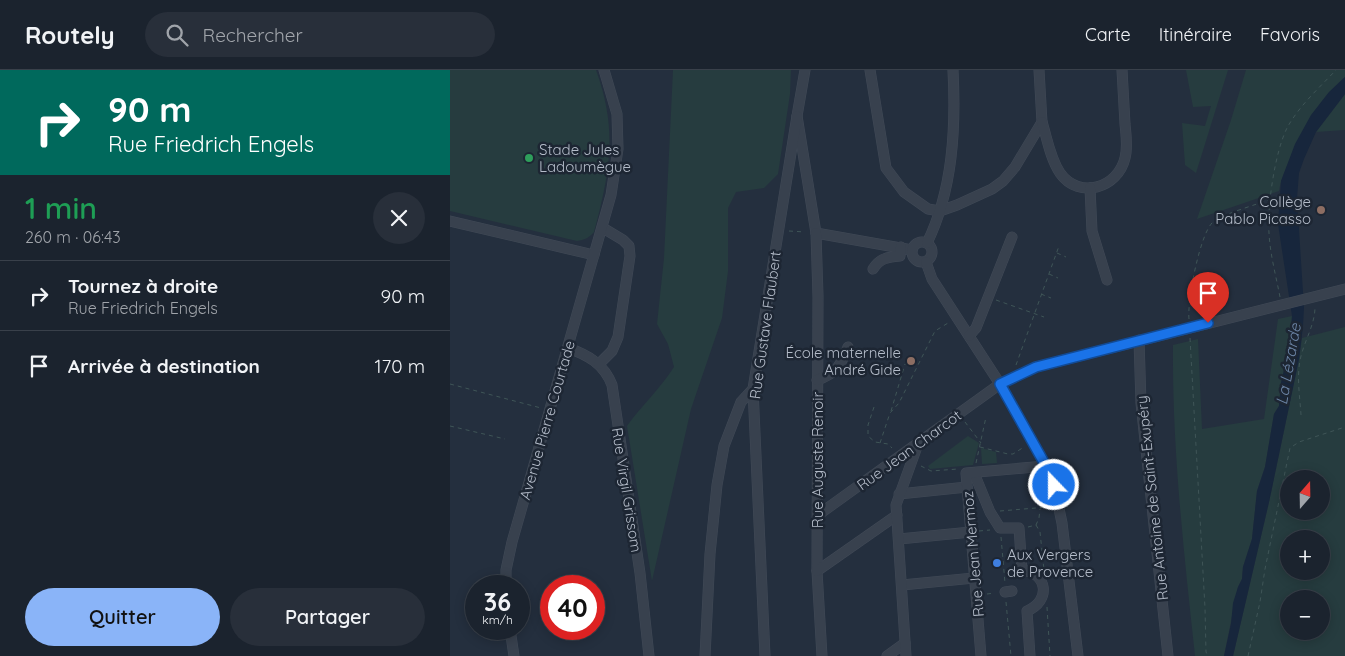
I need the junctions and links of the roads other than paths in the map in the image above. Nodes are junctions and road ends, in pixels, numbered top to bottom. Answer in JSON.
{"nodes":[{"id":1,"x":604,"y":70,"type":"edge"},
{"id":2,"x":805,"y":70,"type":"edge"},
{"id":3,"x":870,"y":70,"type":"edge"},
{"id":4,"x":953,"y":70,"type":"edge"},
{"id":5,"x":1039,"y":70,"type":"edge"},
{"id":6,"x":1122,"y":70,"type":"edge"},
{"id":7,"x":797,"y":116,"type":"junction"},
{"id":8,"x":1042,"y":122,"type":"junction"},
{"id":9,"x":1090,"y":188,"type":"junction"},
{"id":10,"x":940,"y":211,"type":"junction"},
{"id":11,"x":450,"y":221,"type":"edge"},
{"id":12,"x":603,"y":228,"type":"junction"},
{"id":13,"x":816,"y":233,"type":"junction"},
{"id":14,"x":1012,"y":237,"type":"dead end"},
{"id":15,"x":927,"y":243,"type":"junction"},
{"id":16,"x":902,"y":247,"type":"junction"},
{"id":17,"x":912,"y":250,"type":"junction"},
{"id":18,"x":594,"y":256,"type":"junction"},
{"id":19,"x":926,"y":262,"type":"junction"},
{"id":20,"x":873,"y":269,"type":"dead end"},
{"id":21,"x":1107,"y":280,"type":"dead end"},
{"id":22,"x":1345,"y":289,"type":"edge"},
{"id":23,"x":969,"y":336,"type":"junction"},
{"id":24,"x":1139,"y":340,"type":"junction"},
{"id":25,"x":848,"y":347,"type":"dead end"},
{"id":26,"x":568,"y":348,"type":"junction"},
{"id":27,"x":599,"y":364,"type":"junction"},
{"id":28,"x":817,"y":380,"type":"junction"},
{"id":29,"x":1000,"y":384,"type":"junction"},
{"id":30,"x":753,"y":388,"type":"junction"},
{"id":31,"x":918,"y":443,"type":"junction"},
{"id":32,"x":1046,"y":466,"type":"junction"},
{"id":33,"x":974,"y":473,"type":"junction"},
{"id":34,"x":967,"y":487,"type":"junction"},
{"id":35,"x":900,"y":494,"type":"junction"},
{"id":36,"x":818,"y":515,"type":"junction"},
{"id":37,"x":897,"y":515,"type":"junction"},
{"id":38,"x":971,"y":532,"type":"junction"},
{"id":39,"x":899,"y":539,"type":"junction"},
{"id":40,"x":817,"y":571,"type":"junction"},
{"id":41,"x":506,"y":575,"type":"edge"},
{"id":42,"x":974,"y":578,"type":"junction"},
{"id":43,"x":902,"y":585,"type":"junction"},
{"id":44,"x":512,"y":640,"type":"edge"},
{"id":45,"x":905,"y":643,"type":"junction"},
{"id":46,"x":514,"y":656,"type":"edge"},
{"id":47,"x":649,"y":656,"type":"edge"},
{"id":48,"x":705,"y":656,"type":"edge"},
{"id":49,"x":765,"y":656,"type":"edge"},
{"id":50,"x":822,"y":656,"type":"edge"},
{"id":51,"x":888,"y":656,"type":"edge"},
{"id":52,"x":906,"y":656,"type":"edge"},
{"id":53,"x":981,"y":656,"type":"edge"},
{"id":54,"x":1030,"y":656,"type":"edge"},
{"id":55,"x":1078,"y":656,"type":"edge"},
{"id":56,"x":1168,"y":656,"type":"edge"}],
"edges":[{"from":1,"to":12,"type":"street","name":"Avenue Pierre Courtade"},
{"from":2,"to":7,"type":"street","name":"Rue Gustave Flaubert"},
{"from":3,"to":10,"type":"street"},
{"from":4,"to":10,"type":"street"},
{"from":5,"to":8,"type":"street"},
{"from":6,"to":9,"type":"street"},
{"from":7,"to":13,"type":"street","name":"Rue Auguste Renoir"},
{"from":7,"to":30,"type":"street","name":"Rue Gustave Flaubert"},
{"from":8,"to":9,"type":"street"},
{"from":8,"to":10,"type":"street"},
{"from":9,"to":21,"type":"street"},
{"from":10,"to":15,"type":"street"},
{"from":11,"to":18,"type":"street"},
{"from":12,"to":18,"type":"street","name":"Avenue Pierre Courtade"},
{"from":12,"to":27,"type":"street"},
{"from":13,"to":16,"type":"street"},
{"from":13,"to":28,"type":"street","name":"Rue Auguste Renoir"},
{"from":14,"to":23,"type":"street"},
{"from":15,"to":17,"type":"street"},
{"from":15,"to":19,"type":"street"},
{"from":16,"to":17,"type":"street"},
{"from":16,"to":20,"type":"street"},
{"from":17,"to":19,"type":"street"},
{"from":18,"to":26,"type":"street","name":"Avenue Pierre Courtade"},
{"from":19,"to":23,"type":"street"},
{"from":22,"to":24,"type":"street","name":"Rue Jean Charcot"},
{"from":23,"to":29,"type":"street"},
{"from":24,"to":29,"type":"street","name":"Rue Jean Charcot"},
{"from":24,"to":56,"type":"street","name":"Rue Antoine de Saint-Exupéry"},
{"from":25,"to":28,"type":"street"},
{"from":26,"to":27,"type":"street","name":"Rue Virgil Grissom"},
{"from":26,"to":41,"type":"street","name":"Avenue Pierre Courtade"},
{"from":27,"to":47,"type":"street","name":"Rue Virgil Grissom"},
{"from":28,"to":36,"type":"street","name":"Rue Auguste Renoir"},
{"from":29,"to":31,"type":"street","name":"Rue Jean Charcot"},
{"from":29,"to":32,"type":"street"},
{"from":30,"to":48,"type":"street"},
{"from":30,"to":49,"type":"street","name":"Rue Gustave Flaubert"},
{"from":31,"to":35,"type":"street"},
{"from":31,"to":36,"type":"street","name":"Rue Jean Charcot"},
{"from":32,"to":33,"type":"street","name":"Rue Jean Mermoz"},
{"from":32,"to":55,"type":"street"},
{"from":33,"to":34,"type":"street","name":"Rue Jean Mermoz"},
{"from":33,"to":54,"type":"street"},
{"from":34,"to":35,"type":"street"},
{"from":34,"to":38,"type":"street","name":"Rue Jean Mermoz"},
{"from":35,"to":37,"type":"street"},
{"from":36,"to":40,"type":"street","name":"Rue Auguste Renoir"},
{"from":37,"to":39,"type":"street"},
{"from":37,"to":40,"type":"street"},
{"from":38,"to":39,"type":"street"},
{"from":38,"to":42,"type":"street","name":"Rue Jean Mermoz"},
{"from":39,"to":43,"type":"street"},
{"from":40,"to":50,"type":"street","name":"Rue Auguste Renoir"},
{"from":42,"to":43,"type":"street"},
{"from":42,"to":53,"type":"street","name":"Rue Jean Mermoz"},
{"from":43,"to":45,"type":"street"},
{"from":44,"to":46,"type":"street"},
{"from":45,"to":51,"type":"street"},
{"from":45,"to":52,"type":"street"}]}
